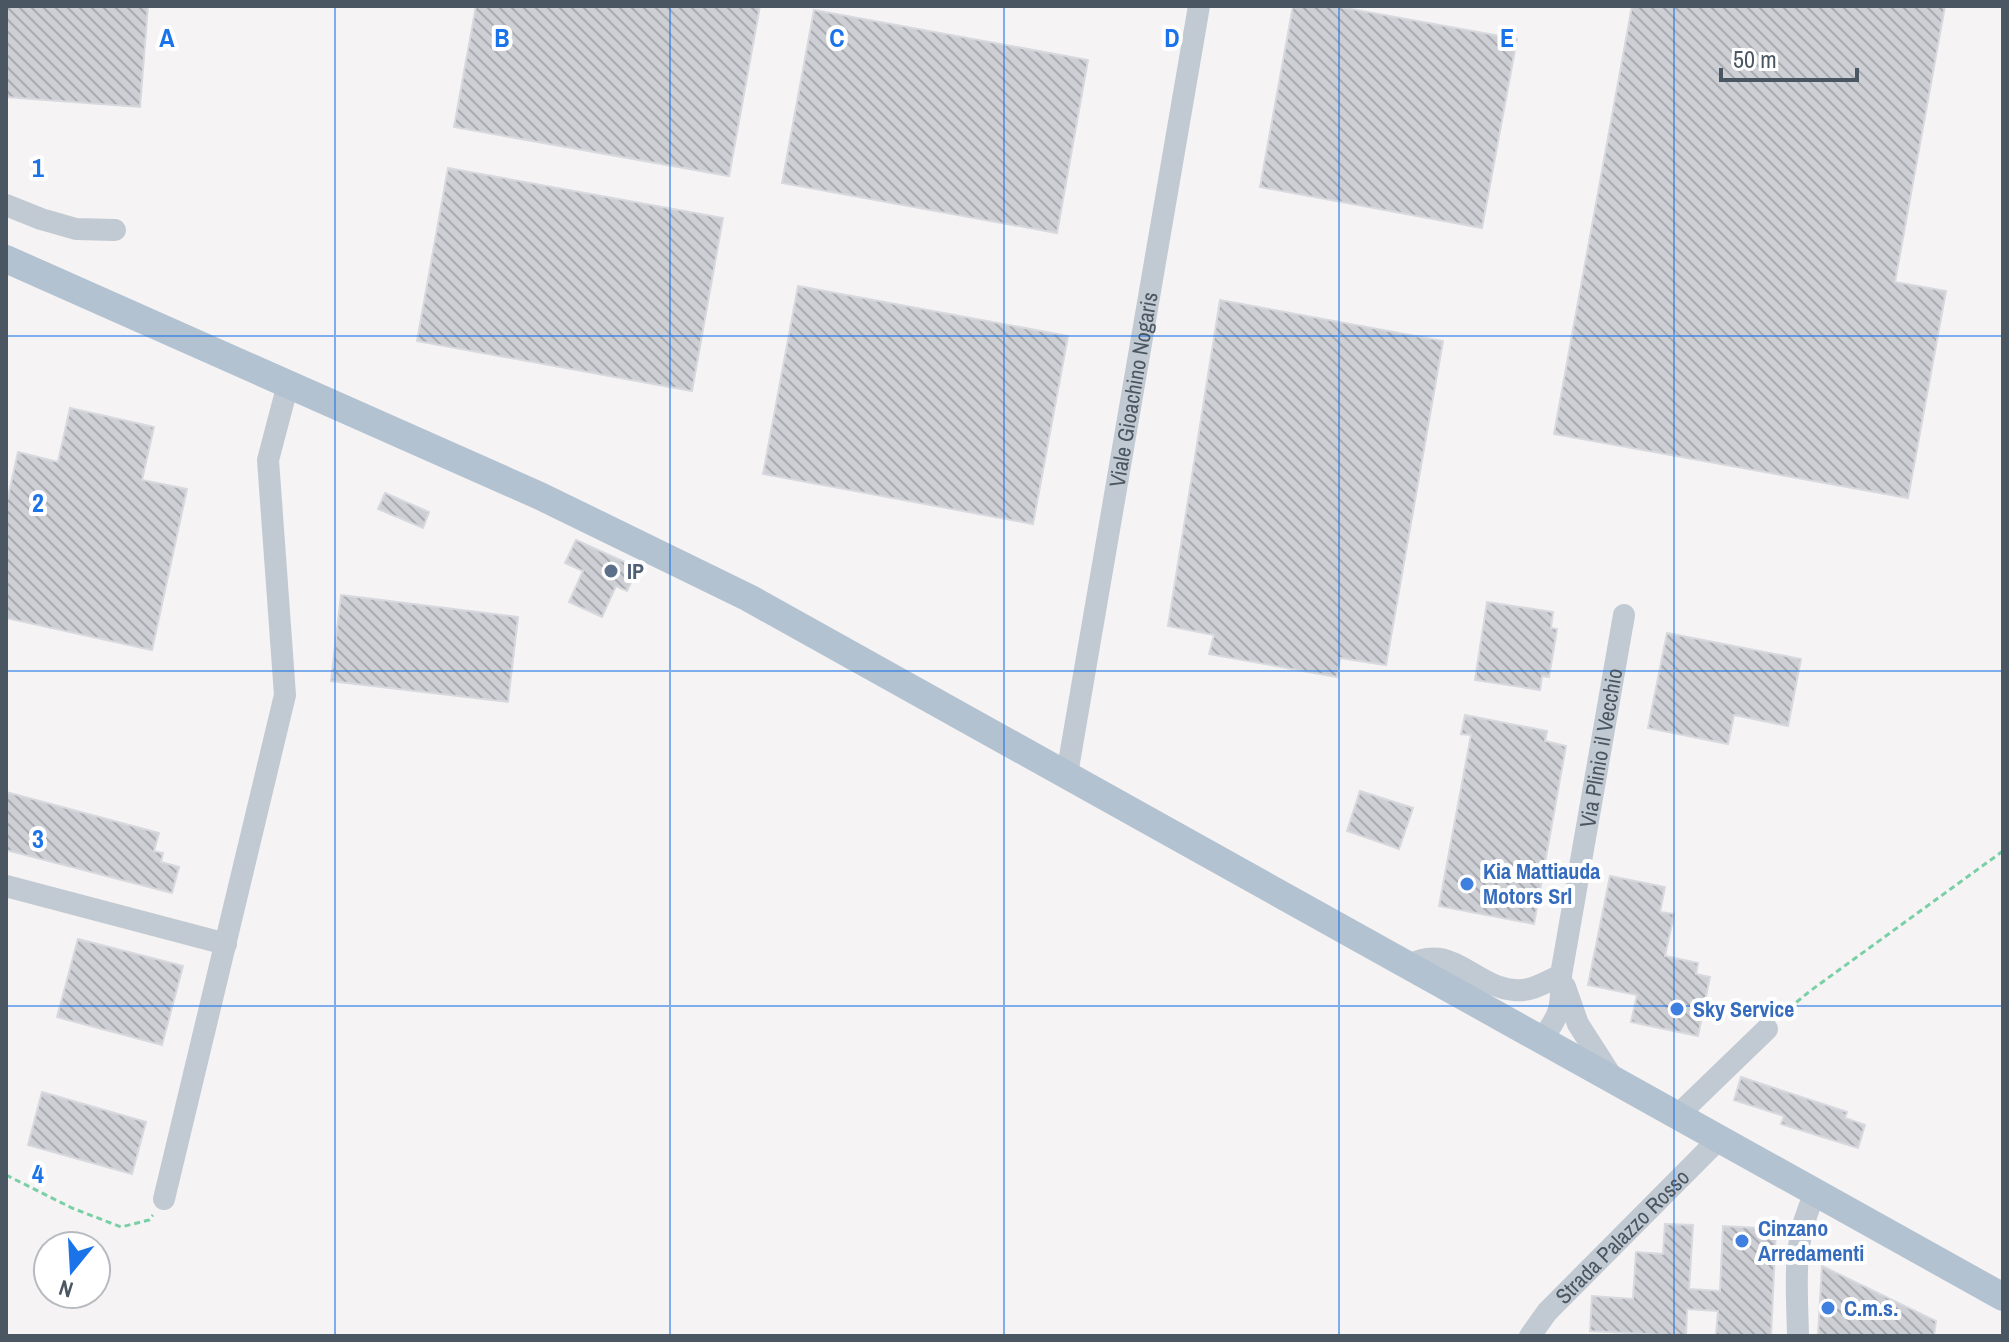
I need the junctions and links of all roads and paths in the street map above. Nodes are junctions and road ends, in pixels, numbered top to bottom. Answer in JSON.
{"nodes":[{"id":1,"x":1199,"y":6,"type":"edge"},
{"id":2,"x":6,"y":205,"type":"edge"},
{"id":3,"x":115,"y":230,"type":"dead end"},
{"id":4,"x":6,"y":259,"type":"edge"},
{"id":5,"x":288,"y":384,"type":"junction"},
{"id":6,"x":1624,"y":615,"type":"dead end"},
{"id":7,"x":1067,"y":774,"type":"junction"},
{"id":8,"x":2003,"y":851,"type":"edge"},
{"id":9,"x":6,"y":886,"type":"edge"},
{"id":10,"x":226,"y":944,"type":"junction"},
{"id":11,"x":1409,"y":965,"type":"junction"},
{"id":12,"x":1561,"y":975,"type":"junction"},
{"id":13,"x":1767,"y":1029,"type":"joint"},
{"id":14,"x":1541,"y":1039,"type":"junction"},
{"id":15,"x":1613,"y":1079,"type":"junction"},
{"id":16,"x":1677,"y":1116,"type":"junction"},
{"id":17,"x":1719,"y":1139,"type":"junction"},
{"id":18,"x":6,"y":1175,"type":"edge"},
{"id":19,"x":1816,"y":1192,"type":"junction"},
{"id":20,"x":164,"y":1199,"type":"joint"},
{"id":21,"x":2003,"y":1297,"type":"edge"},
{"id":22,"x":1530,"y":1336,"type":"edge"},
{"id":23,"x":1798,"y":1336,"type":"edge"}],
"edges":[{"from":1,"to":7,"type":"street","name":"Viale Gioachino Nogaris"},
{"from":2,"to":3,"type":"street"},
{"from":4,"to":5,"type":"main road"},
{"from":5,"to":7,"type":"main road"},
{"from":5,"to":10,"type":"street"},
{"from":6,"to":12,"type":"street","name":"Via Plinio il Vecchio"},
{"from":7,"to":11,"type":"main road"},
{"from":8,"to":13,"type":"path"},
{"from":9,"to":10,"type":"street"},
{"from":10,"to":20,"type":"street"},
{"from":11,"to":12,"type":"street"},
{"from":11,"to":14,"type":"main road"},
{"from":12,"to":14,"type":"street","name":"Via Plinio il Vecchio"},
{"from":12,"to":15,"type":"street","name":"Via Plinio il Vecchio"},
{"from":13,"to":16,"type":"street"},
{"from":14,"to":15,"type":"main road"},
{"from":15,"to":16,"type":"main road"},
{"from":16,"to":17,"type":"main road"},
{"from":17,"to":19,"type":"main road"},
{"from":17,"to":22,"type":"street","name":"Strada Palazzo Rosso"},
{"from":18,"to":20,"type":"path"},
{"from":19,"to":21,"type":"main road"},
{"from":19,"to":23,"type":"street"}]}
